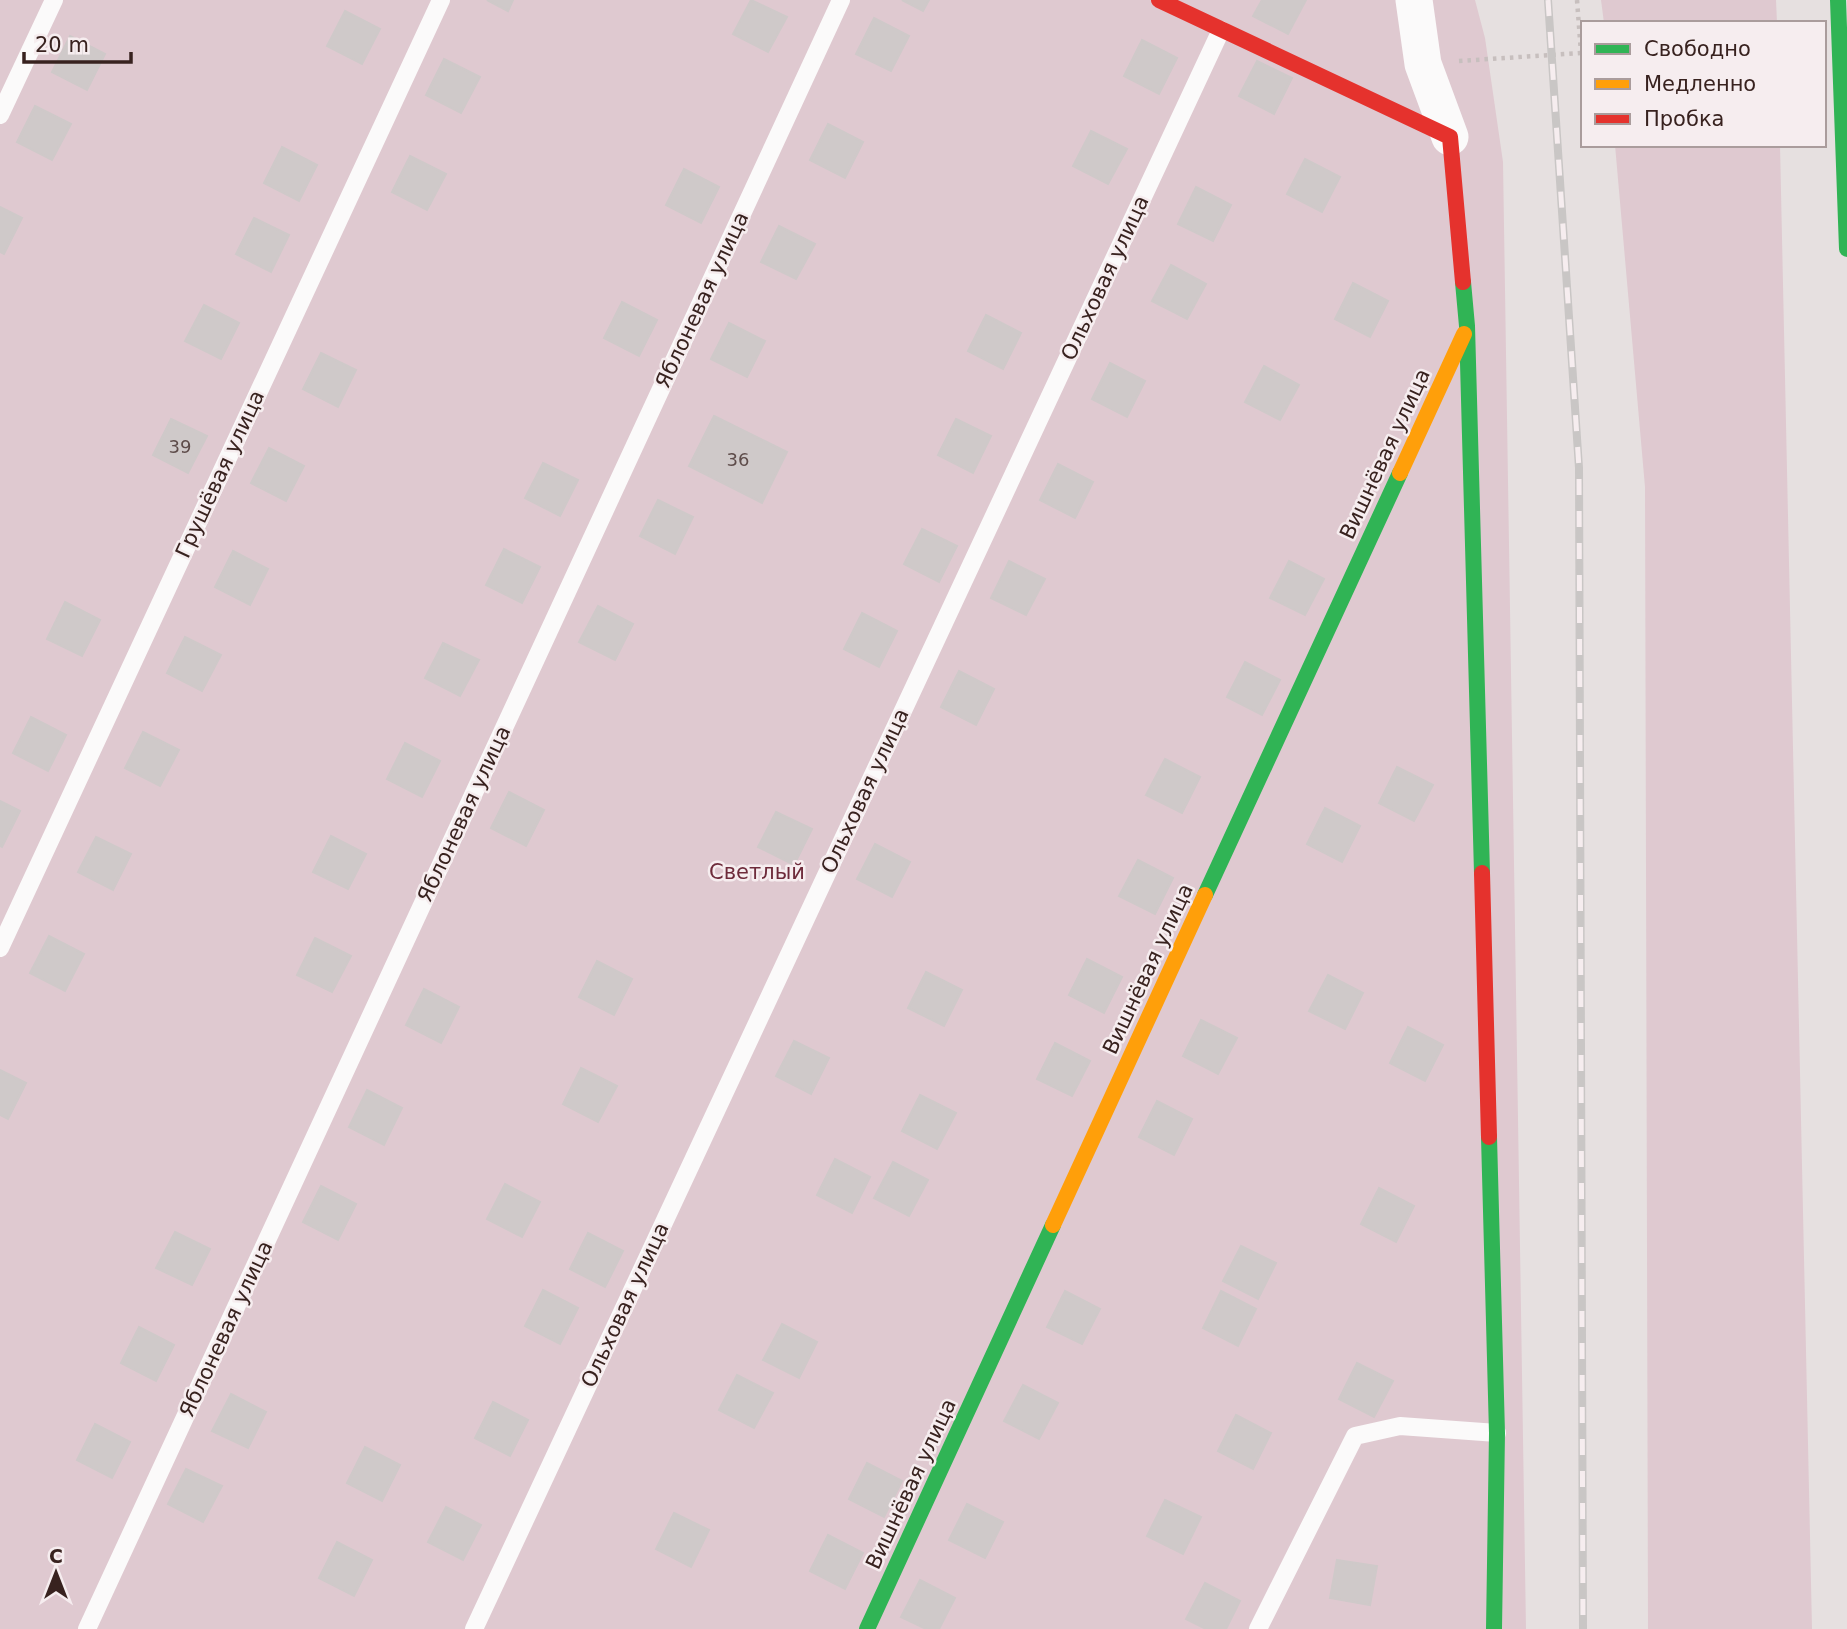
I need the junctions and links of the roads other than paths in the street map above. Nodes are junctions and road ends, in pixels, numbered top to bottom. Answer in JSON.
{"nodes":[{"id":1,"x":54,"y":0,"type":"edge"},
{"id":2,"x":441,"y":0,"type":"edge"},
{"id":3,"x":841,"y":0,"type":"edge"},
{"id":4,"x":1159,"y":0,"type":"edge"},
{"id":5,"x":1414,"y":0,"type":"edge"},
{"id":6,"x":1838,"y":0,"type":"edge"},
{"id":7,"x":1221,"y":30,"type":"junction"},
{"id":8,"x":0,"y":115,"type":"edge"},
{"id":9,"x":1450,"y":137,"type":"junction"},
{"id":10,"x":1847,"y":249,"type":"edge"},
{"id":11,"x":1467,"y":326,"type":"junction"},
{"id":12,"x":0,"y":948,"type":"edge"},
{"id":13,"x":1497,"y":1433,"type":"junction"},
{"id":14,"x":87,"y":1629,"type":"edge"},
{"id":15,"x":474,"y":1629,"type":"edge"},
{"id":16,"x":867,"y":1629,"type":"edge"},
{"id":17,"x":1258,"y":1629,"type":"edge"},
{"id":18,"x":1494,"y":1629,"type":"edge"}],
"edges":[{"from":1,"to":8,"type":"lane"},
{"from":2,"to":12,"type":"lane","name":"Грушёвая улица"},
{"from":3,"to":14,"type":"lane","name":"Яблоневая улица"},
{"from":4,"to":7,"type":"street"},
{"from":5,"to":9,"type":"street"},
{"from":6,"to":10,"type":"street"},
{"from":7,"to":9,"type":"street"},
{"from":7,"to":15,"type":"lane","name":"Ольховая улица"},
{"from":9,"to":11,"type":"street"},
{"from":11,"to":13,"type":"street"},
{"from":11,"to":16,"type":"street","name":"Вишнёвая улица"},
{"from":13,"to":17,"type":"lane"},
{"from":13,"to":18,"type":"street"}]}
